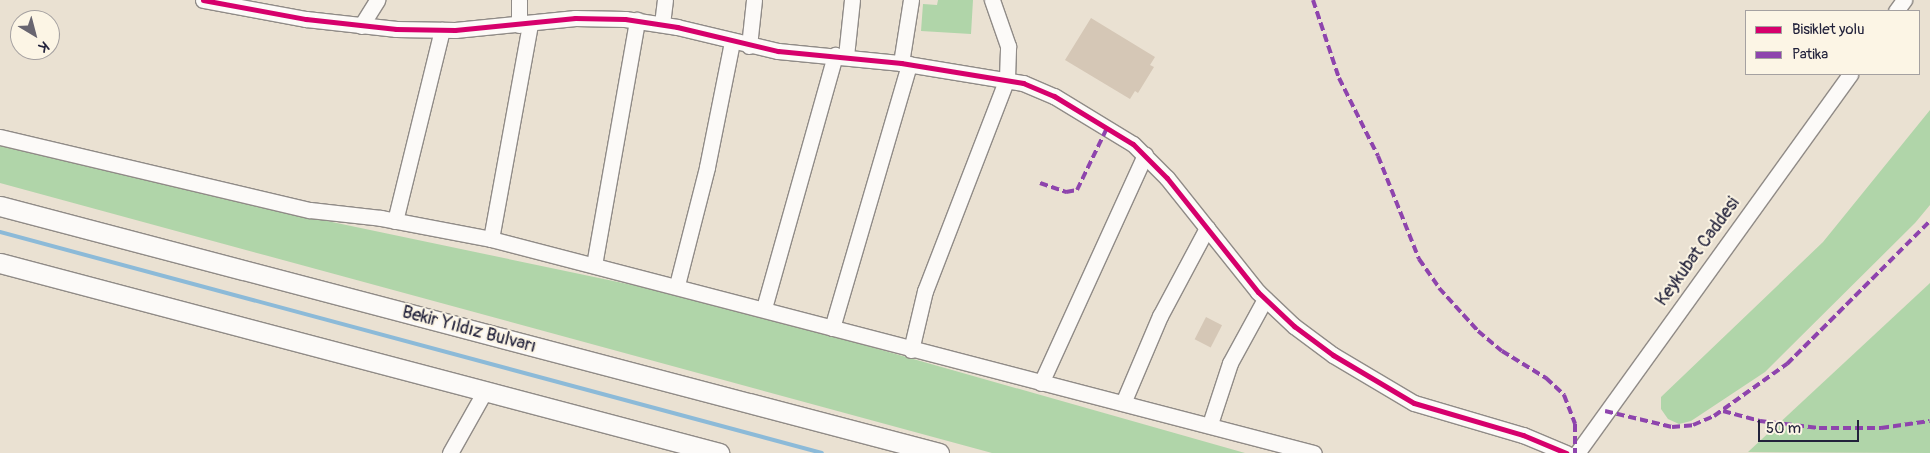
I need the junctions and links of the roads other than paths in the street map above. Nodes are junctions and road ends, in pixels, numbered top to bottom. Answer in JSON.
{"nodes":[{"id":1,"x":203,"y":0,"type":"edge"},
{"id":2,"x":377,"y":0,"type":"edge"},
{"id":3,"x":519,"y":0,"type":"edge"},
{"id":4,"x":665,"y":0,"type":"edge"},
{"id":5,"x":754,"y":0,"type":"edge"},
{"id":6,"x":852,"y":0,"type":"edge"},
{"id":7,"x":911,"y":0,"type":"edge"},
{"id":8,"x":992,"y":0,"type":"edge"},
{"id":9,"x":637,"y":20,"type":"junction"},
{"id":10,"x":662,"y":24,"type":"junction"},
{"id":11,"x":524,"y":25,"type":"junction"},
{"id":12,"x":361,"y":26,"type":"junction"},
{"id":13,"x":442,"y":30,"type":"junction"},
{"id":14,"x":732,"y":42,"type":"junction"},
{"id":15,"x":750,"y":46,"type":"junction"},
{"id":16,"x":840,"y":56,"type":"junction"},
{"id":17,"x":905,"y":64,"type":"junction"},
{"id":18,"x":1849,"y":75,"type":"edge"},
{"id":19,"x":1007,"y":78,"type":"junction"},
{"id":20,"x":0,"y":137,"type":"edge"},
{"id":21,"x":1145,"y":155,"type":"junction"},
{"id":22,"x":0,"y":206,"type":"edge"},
{"id":23,"x":395,"y":221,"type":"junction"},
{"id":24,"x":1207,"y":228,"type":"junction"},
{"id":25,"x":490,"y":239,"type":"junction"},
{"id":26,"x":0,"y":262,"type":"edge"},
{"id":27,"x":594,"y":265,"type":"junction"},
{"id":28,"x":677,"y":285,"type":"junction"},
{"id":29,"x":1265,"y":299,"type":"junction"},
{"id":30,"x":764,"y":308,"type":"junction"},
{"id":31,"x":832,"y":328,"type":"junction"},
{"id":32,"x":911,"y":350,"type":"junction"},
{"id":33,"x":1041,"y":383,"type":"junction"},
{"id":34,"x":485,"y":391,"type":"junction"},
{"id":35,"x":1123,"y":403,"type":"junction"},
{"id":36,"x":1210,"y":424,"type":"junction"},
{"id":37,"x":450,"y":453,"type":"edge"},
{"id":38,"x":719,"y":453,"type":"edge"},
{"id":39,"x":939,"y":453,"type":"edge"},
{"id":40,"x":1314,"y":453,"type":"edge"},
{"id":41,"x":1566,"y":453,"type":"edge"},
{"id":42,"x":1577,"y":453,"type":"edge"}],
"edges":[{"from":1,"to":12,"type":"street"},
{"from":2,"to":12,"type":"street"},
{"from":3,"to":11,"type":"street"},
{"from":4,"to":10,"type":"street"},
{"from":5,"to":15,"type":"street"},
{"from":6,"to":16,"type":"street"},
{"from":7,"to":17,"type":"street"},
{"from":8,"to":19,"type":"street"},
{"from":9,"to":10,"type":"street"},
{"from":9,"to":11,"type":"street"},
{"from":9,"to":27,"type":"street"},
{"from":10,"to":14,"type":"street"},
{"from":11,"to":13,"type":"street"},
{"from":11,"to":25,"type":"street"},
{"from":12,"to":13,"type":"street"},
{"from":13,"to":23,"type":"street"},
{"from":14,"to":15,"type":"street"},
{"from":14,"to":28,"type":"street"},
{"from":15,"to":16,"type":"street"},
{"from":16,"to":17,"type":"street"},
{"from":16,"to":30,"type":"street"},
{"from":17,"to":19,"type":"street"},
{"from":17,"to":31,"type":"street"},
{"from":18,"to":42,"type":"street","name":"Keykubat Caddesi"},
{"from":19,"to":21,"type":"street"},
{"from":19,"to":32,"type":"street"},
{"from":20,"to":23,"type":"street"},
{"from":21,"to":24,"type":"street"},
{"from":21,"to":33,"type":"street"},
{"from":22,"to":39,"type":"main road","name":"Bekir Yıldız Bulvarı"},
{"from":23,"to":25,"type":"street"},
{"from":24,"to":29,"type":"street"},
{"from":24,"to":35,"type":"street"},
{"from":25,"to":27,"type":"street"},
{"from":26,"to":34,"type":"main road"},
{"from":27,"to":28,"type":"street"},
{"from":28,"to":30,"type":"street"},
{"from":29,"to":36,"type":"street"},
{"from":29,"to":41,"type":"street"},
{"from":30,"to":31,"type":"street"},
{"from":31,"to":32,"type":"street"},
{"from":32,"to":33,"type":"street"},
{"from":33,"to":35,"type":"street"},
{"from":34,"to":37,"type":"street"},
{"from":34,"to":38,"type":"main road"},
{"from":35,"to":36,"type":"street"},
{"from":36,"to":40,"type":"street"}]}
